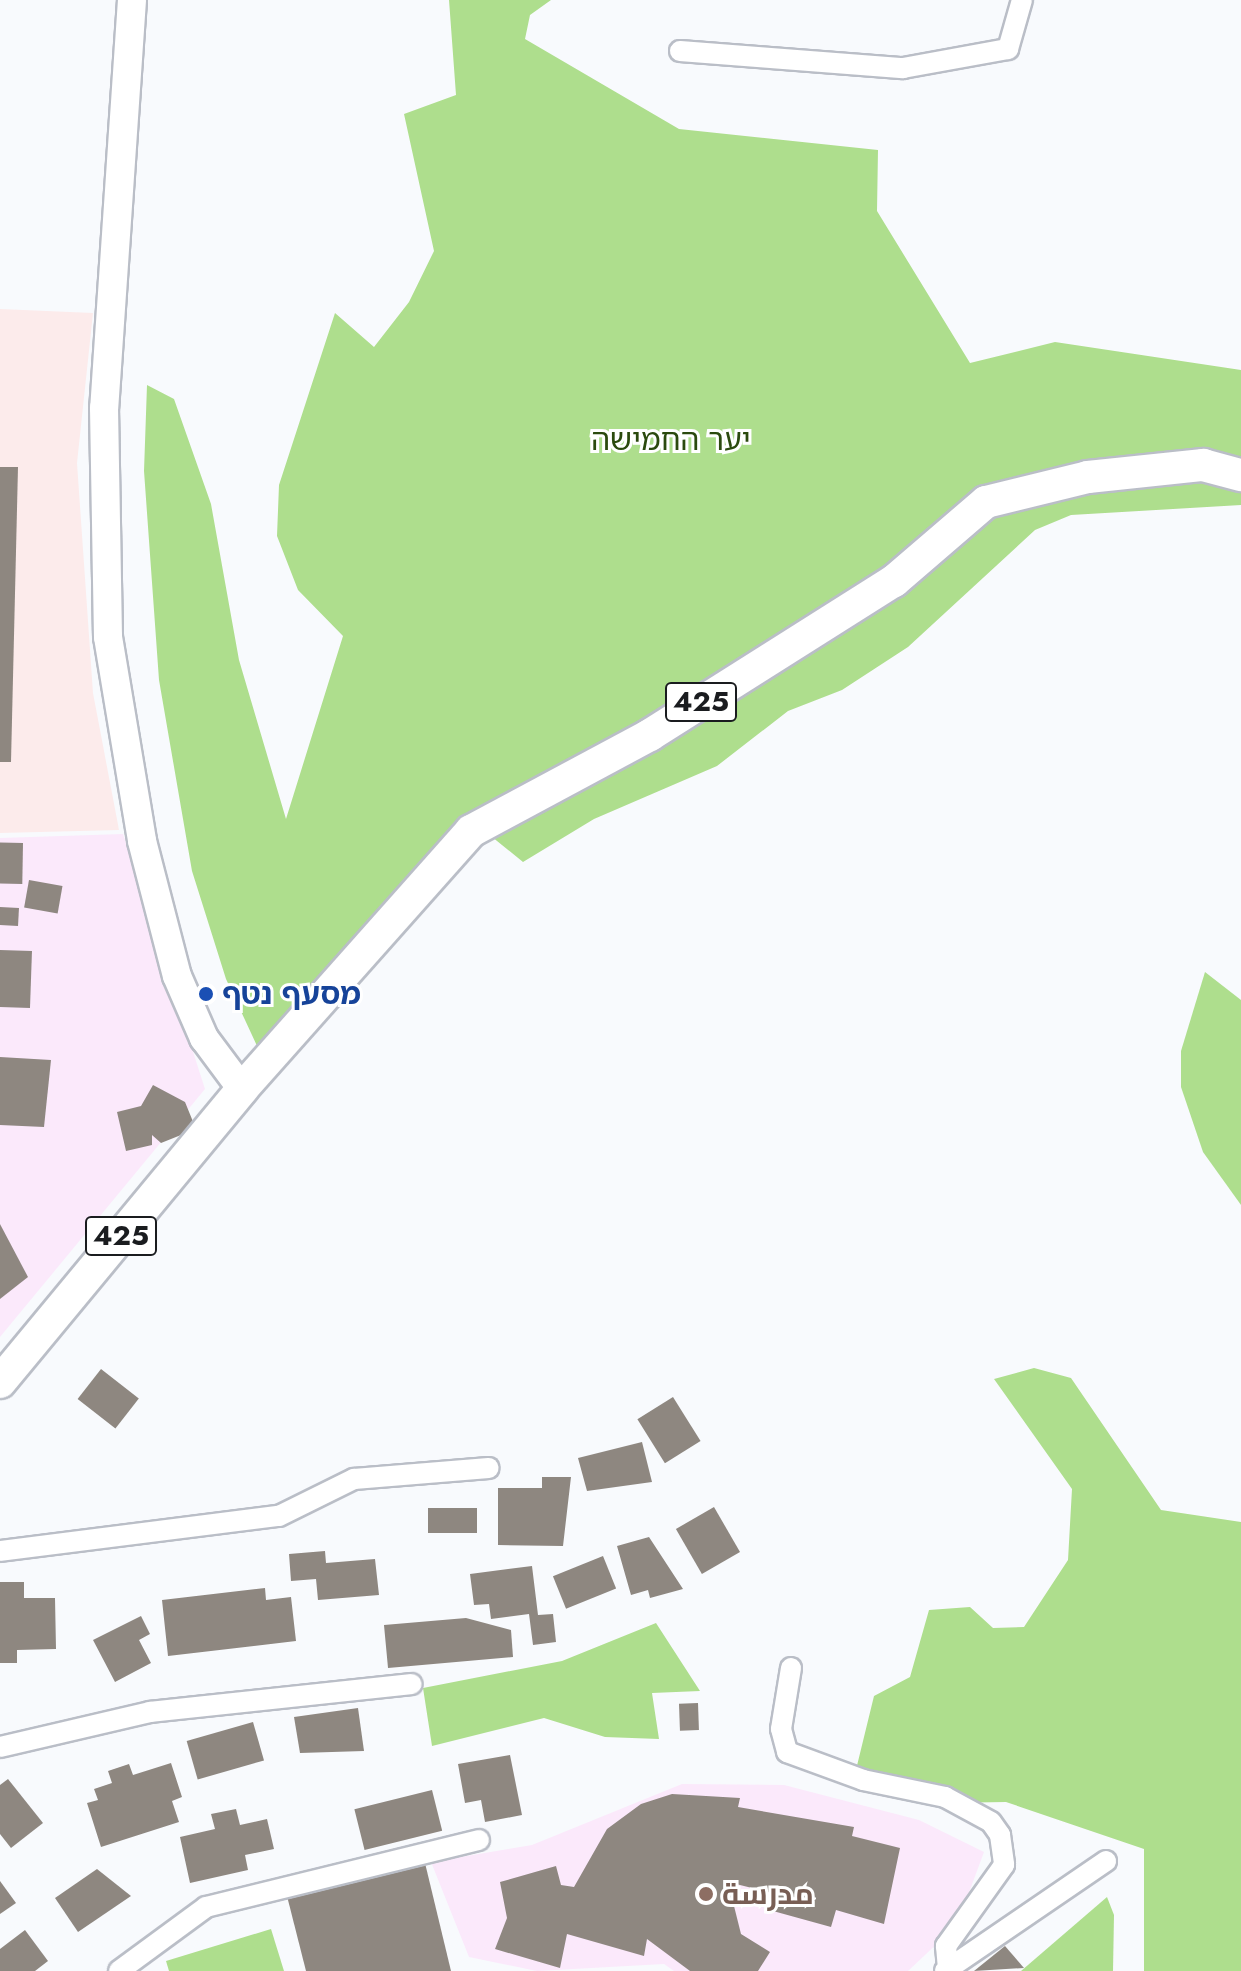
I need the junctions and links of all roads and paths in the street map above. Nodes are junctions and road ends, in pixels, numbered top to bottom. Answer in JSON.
{"nodes":[{"id":1,"x":132,"y":0,"type":"edge"},
{"id":2,"x":1022,"y":0,"type":"edge"},
{"id":3,"x":680,"y":51,"type":"dead end"},
{"id":4,"x":1241,"y":475,"type":"edge"},
{"id":5,"x":242,"y":1089,"type":"junction"},
{"id":6,"x":0,"y":1382,"type":"edge"},
{"id":7,"x":489,"y":1468,"type":"dead end"},
{"id":8,"x":0,"y":1551,"type":"edge"},
{"id":9,"x":791,"y":1668,"type":"dead end"},
{"id":10,"x":412,"y":1684,"type":"dead end"},
{"id":11,"x":0,"y":1747,"type":"edge"},
{"id":12,"x":479,"y":1840,"type":"dead end"},
{"id":13,"x":1106,"y":1861,"type":"dead end"},
{"id":14,"x":946,"y":1969,"type":"edge"},
{"id":15,"x":119,"y":1971,"type":"edge"}],
"edges":[{"from":1,"to":5,"type":"main road"},
{"from":2,"to":3,"type":"street"},
{"from":4,"to":5,"type":"main road","number":"425"},
{"from":5,"to":6,"type":"main road","number":"425"},
{"from":7,"to":8,"type":"street"},
{"from":9,"to":14,"type":"street"},
{"from":10,"to":11,"type":"street"},
{"from":12,"to":15,"type":"street"},
{"from":13,"to":14,"type":"street"}]}
